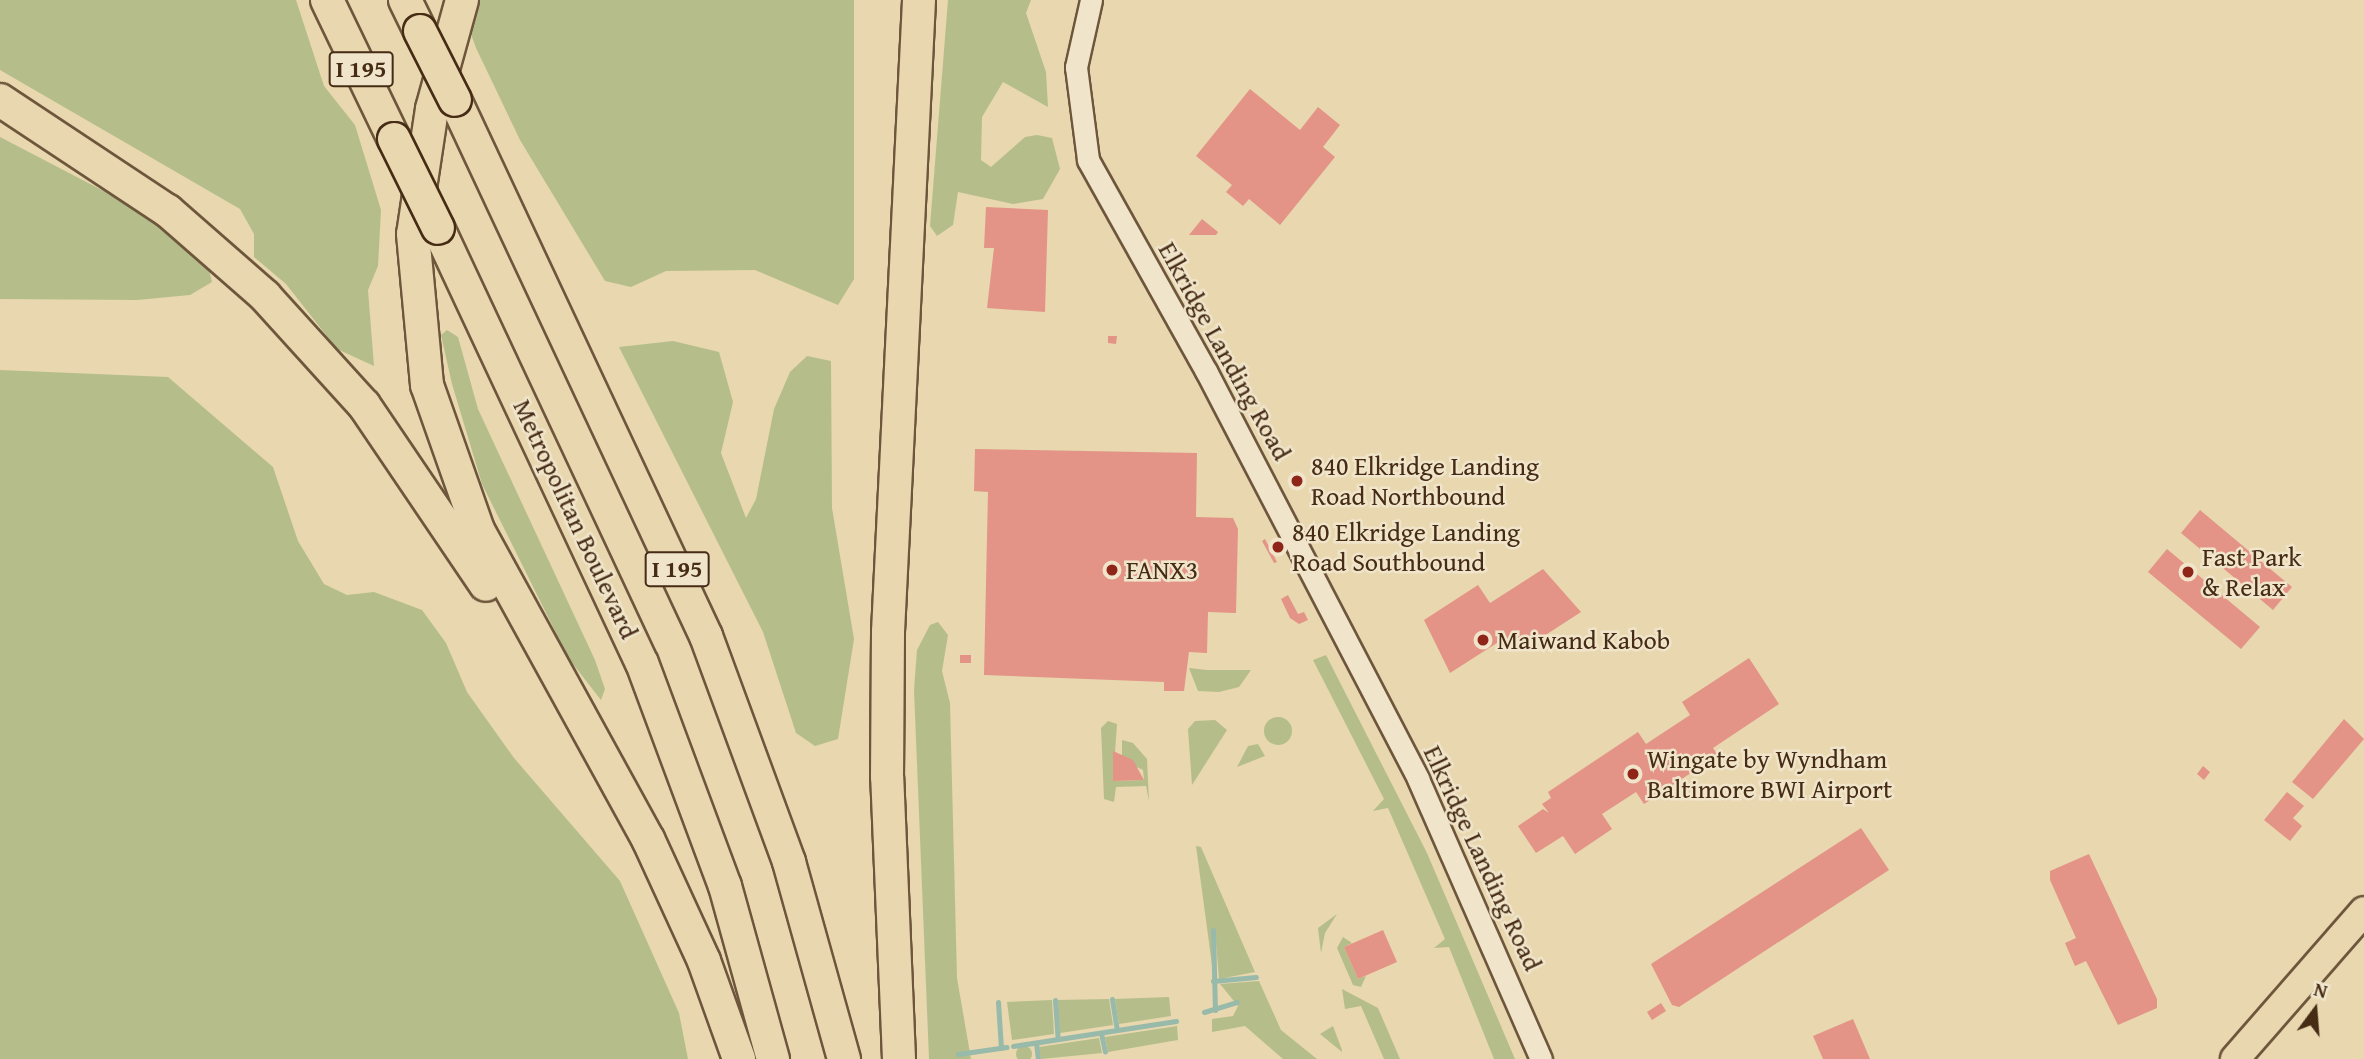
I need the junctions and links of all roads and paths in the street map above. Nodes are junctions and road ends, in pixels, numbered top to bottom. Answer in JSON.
{"nodes":[{"id":1,"x":327,"y":0,"type":"edge"},
{"id":2,"x":405,"y":0,"type":"edge"},
{"id":3,"x":462,"y":0,"type":"edge"},
{"id":4,"x":919,"y":0,"type":"edge"},
{"id":5,"x":1091,"y":0,"type":"edge"},
{"id":6,"x":0,"y":100,"type":"edge"},
{"id":7,"x":577,"y":715,"type":"junction"},
{"id":8,"x":2364,"y":911,"type":"edge"},
{"id":9,"x":738,"y":1059,"type":"edge"},
{"id":10,"x":773,"y":1059,"type":"edge"},
{"id":11,"x":844,"y":1059,"type":"edge"},
{"id":12,"x":899,"y":1059,"type":"edge"},
{"id":13,"x":1541,"y":1059,"type":"edge"},
{"id":14,"x":2235,"y":1059,"type":"edge"}],
"edges":[{"from":1,"to":10,"type":"highway","name":"Metropolitan Boulevard","number":"I 195","bridge":true},
{"from":2,"to":11,"type":"highway","number":"I 195","bridge":true},
{"from":3,"to":7,"type":"highway"},
{"from":4,"to":12,"type":"highway"},
{"from":5,"to":13,"type":"street","name":"Elkridge Landing Road"},
{"from":6,"to":7,"type":"highway"},
{"from":7,"to":9,"type":"highway"},
{"from":8,"to":14,"type":"main road"}]}
